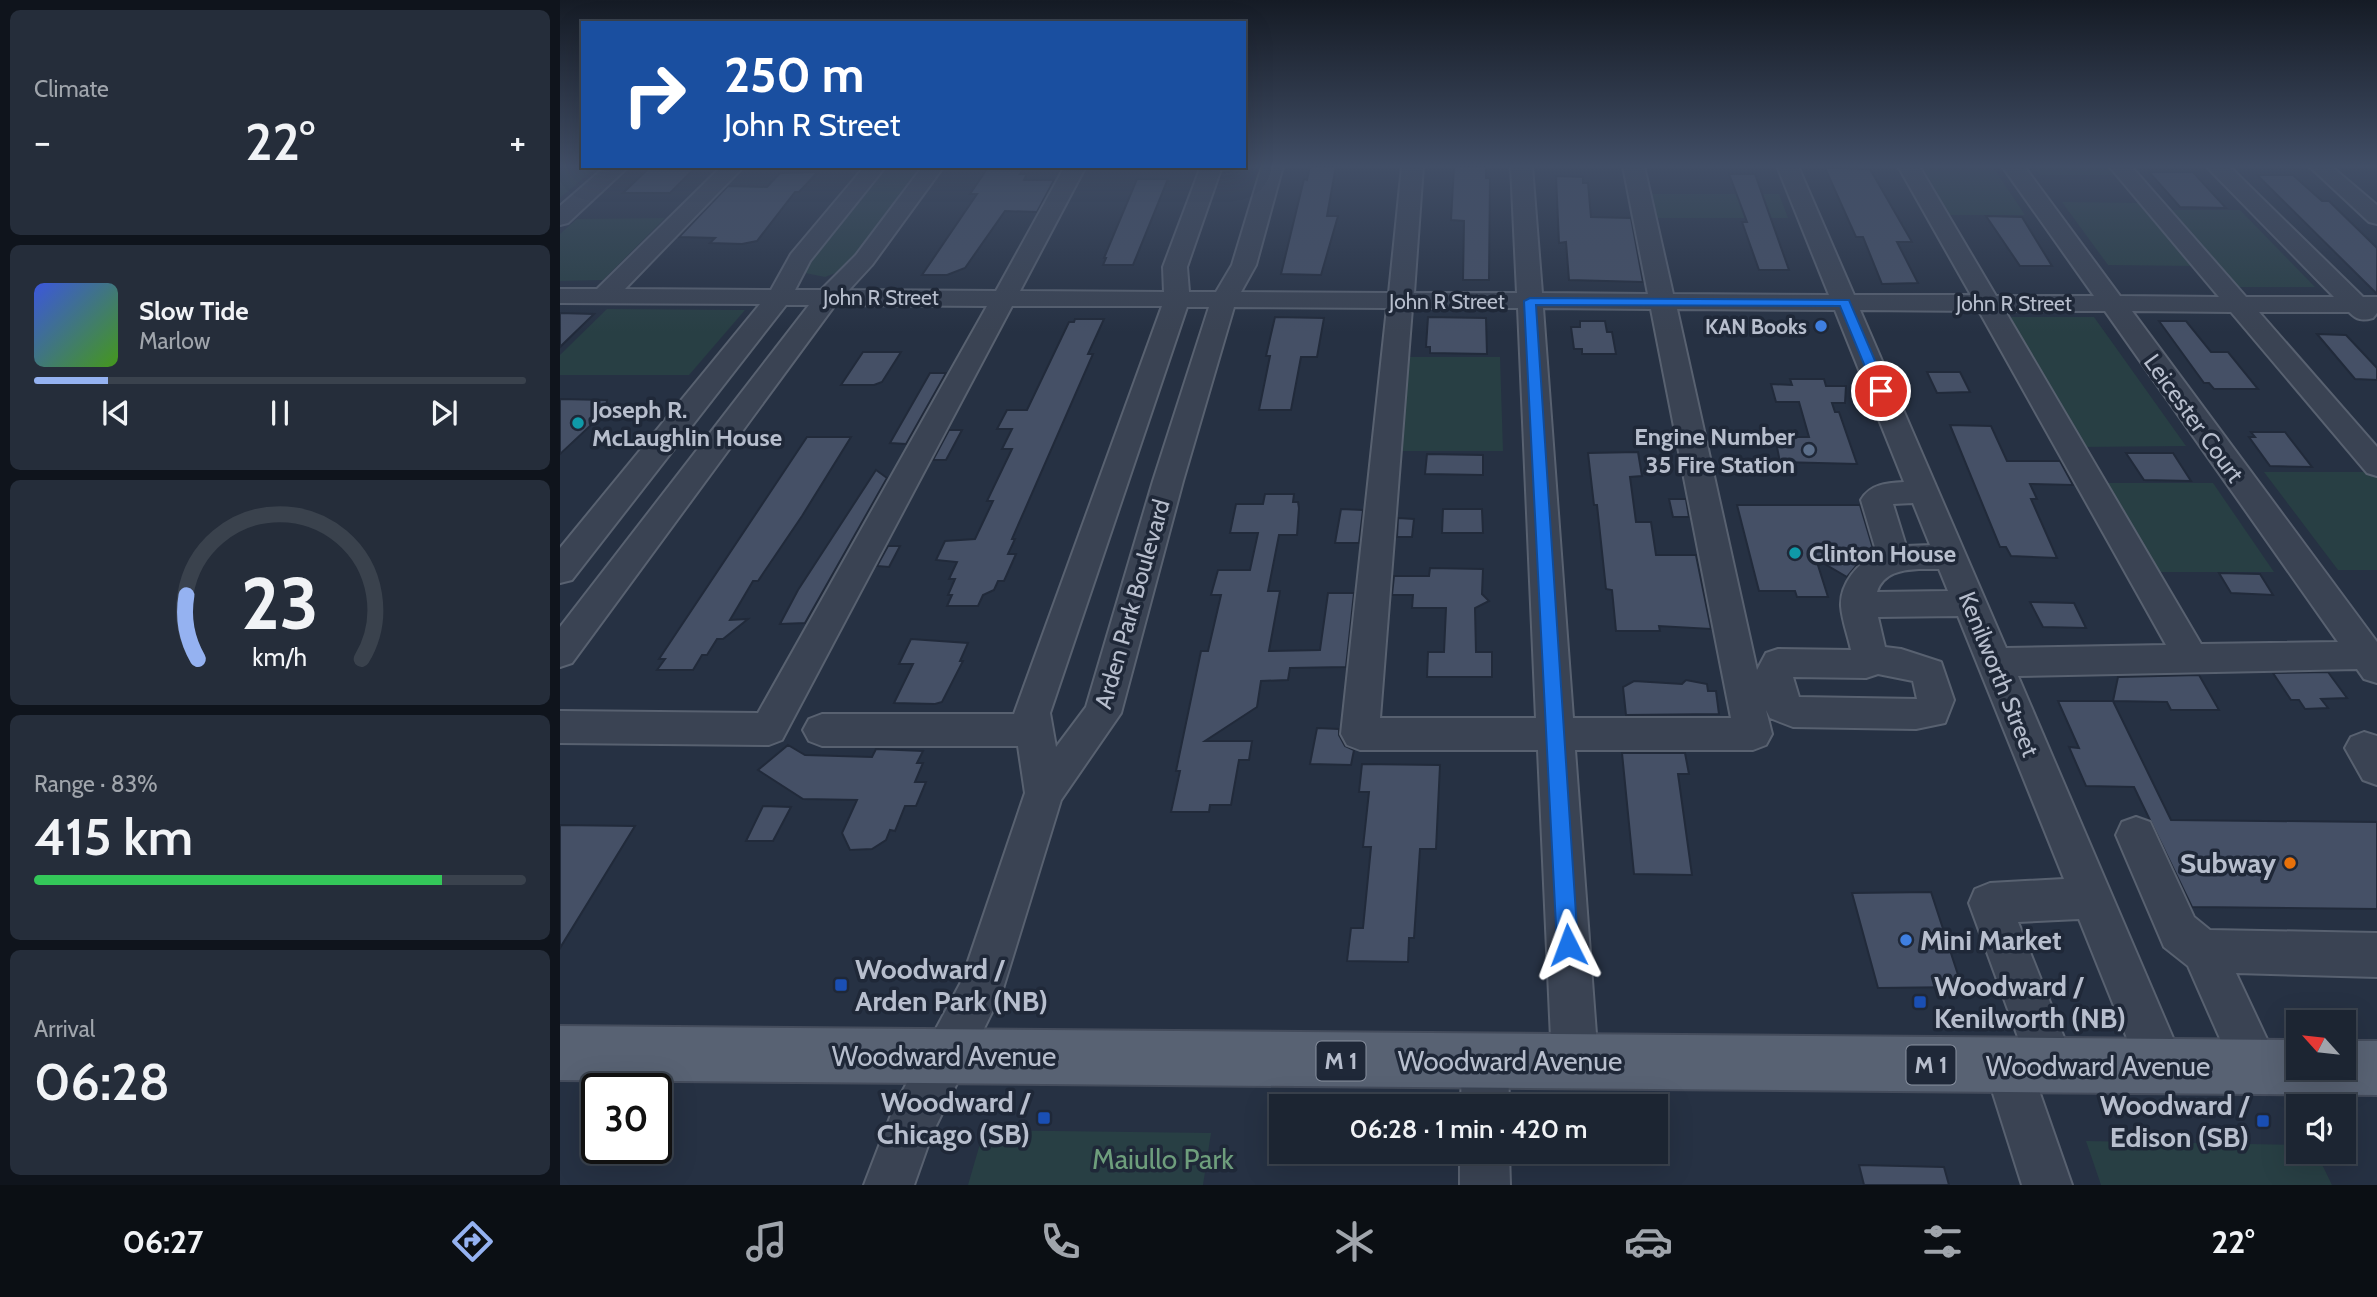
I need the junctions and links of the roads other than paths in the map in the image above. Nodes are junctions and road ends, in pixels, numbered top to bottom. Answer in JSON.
{"nodes":[{"id":1,"x":679,"y":221,"type":"edge"},
{"id":2,"x":830,"y":221,"type":"edge"},
{"id":3,"x":893,"y":221,"type":"edge"},
{"id":4,"x":1046,"y":221,"type":"edge"},
{"id":5,"x":1192,"y":221,"type":"edge"},
{"id":6,"x":1257,"y":221,"type":"edge"},
{"id":7,"x":1408,"y":221,"type":"edge"},
{"id":8,"x":1525,"y":221,"type":"edge"},
{"id":9,"x":1645,"y":221,"type":"edge"},
{"id":10,"x":1811,"y":221,"type":"edge"},
{"id":11,"x":1940,"y":221,"type":"edge"},
{"id":12,"x":2053,"y":221,"type":"edge"},
{"id":13,"x":2167,"y":221,"type":"edge"},
{"id":14,"x":2276,"y":221,"type":"edge"},
{"id":15,"x":560,"y":296,"type":"edge"},
{"id":16,"x":604,"y":296,"type":"junction"},
{"id":17,"x":779,"y":297,"type":"junction"},
{"id":18,"x":828,"y":297,"type":"junction"},
{"id":19,"x":1004,"y":298,"type":"junction"},
{"id":20,"x":1177,"y":299,"type":"junction"},
{"id":21,"x":1224,"y":299,"type":"junction"},
{"id":22,"x":1401,"y":300,"type":"junction"},
{"id":23,"x":1530,"y":301,"type":"junction"},
{"id":24,"x":1662,"y":302,"type":"junction"},
{"id":25,"x":1845,"y":303,"type":"junction"},
{"id":26,"x":1987,"y":303,"type":"junction"},
{"id":27,"x":2111,"y":303,"type":"junction"},
{"id":28,"x":2239,"y":304,"type":"junction"},
{"id":29,"x":2366,"y":305,"type":"edge"},
{"id":30,"x":2377,"y":327,"type":"edge"},
{"id":31,"x":2377,"y":466,"type":"edge"},
{"id":32,"x":632,"y":481,"type":"junction"},
{"id":33,"x":688,"y":481,"type":"junction"},
{"id":34,"x":1168,"y":481,"type":"junction"},
{"id":35,"x":1114,"y":482,"type":"junction"},
{"id":36,"x":1923,"y":492,"type":"junction"},
{"id":37,"x":1950,"y":557,"type":"junction"},
{"id":38,"x":1894,"y":558,"type":"junction"},
{"id":39,"x":560,"y":570,"type":"edge"},
{"id":40,"x":1969,"y":603,"type":"junction"},
{"id":41,"x":1858,"y":605,"type":"junction"},
{"id":42,"x":560,"y":653,"type":"edge"},
{"id":43,"x":1871,"y":659,"type":"dead end"},
{"id":44,"x":2192,"y":659,"type":"junction"},
{"id":45,"x":1994,"y":662,"type":"junction"},
{"id":46,"x":2372,"y":662,"type":"edge"},
{"id":47,"x":560,"y":727,"type":"edge"},
{"id":48,"x":822,"y":730,"type":"dead end"},
{"id":49,"x":1034,"y":730,"type":"junction"},
{"id":50,"x":1555,"y":733,"type":"junction"},
{"id":51,"x":1044,"y":793,"type":"junction"},
{"id":52,"x":2136,"y":835,"type":"dead end"},
{"id":53,"x":2092,"y":898,"type":"junction"},
{"id":54,"x":2203,"y":951,"type":"junction"},
{"id":55,"x":2377,"y":955,"type":"edge"},
{"id":56,"x":560,"y":1053,"type":"edge"},
{"id":57,"x":946,"y":1056,"type":"junction"},
{"id":58,"x":1574,"y":1061,"type":"junction"},
{"id":59,"x":2030,"y":1065,"type":"junction"},
{"id":60,"x":2162,"y":1066,"type":"junction"},
{"id":61,"x":2257,"y":1067,"type":"junction"},
{"id":62,"x":2377,"y":1068,"type":"edge"},
{"id":63,"x":1485,"y":1084,"type":"edge"},
{"id":64,"x":1485,"y":1164,"type":"edge"},
{"id":65,"x":889,"y":1185,"type":"edge"},
{"id":66,"x":1485,"y":1185,"type":"edge"},
{"id":67,"x":2047,"y":1185,"type":"edge"}],
"edges":[{"from":1,"to":16,"type":"street"},
{"from":2,"to":17,"type":"street"},
{"from":3,"to":18,"type":"street"},
{"from":4,"to":19,"type":"street"},
{"from":5,"to":20,"type":"street","name":"Arden Park Boulevard"},
{"from":6,"to":21,"type":"street","name":"Arden Park Boulevard"},
{"from":7,"to":22,"type":"street"},
{"from":8,"to":23,"type":"street"},
{"from":9,"to":24,"type":"street"},
{"from":10,"to":25,"type":"street","name":"Kenilworth Street"},
{"from":11,"to":26,"type":"street"},
{"from":12,"to":27,"type":"street","name":"Leicester Court"},
{"from":13,"to":28,"type":"street"},
{"from":14,"to":29,"type":"street"},
{"from":15,"to":16,"type":"street","name":"John R Street"},
{"from":16,"to":17,"type":"street","name":"John R Street"},
{"from":17,"to":18,"type":"street","name":"John R Street"},
{"from":17,"to":32,"type":"street"},
{"from":18,"to":19,"type":"street","name":"John R Street"},
{"from":18,"to":33,"type":"street"},
{"from":19,"to":20,"type":"street","name":"John R Street"},
{"from":19,"to":47,"type":"street"},
{"from":20,"to":21,"type":"street","name":"John R Street"},
{"from":20,"to":35,"type":"street","name":"Arden Park Boulevard"},
{"from":21,"to":22,"type":"street","name":"John R Street"},
{"from":21,"to":34,"type":"street","name":"Arden Park Boulevard"},
{"from":22,"to":23,"type":"street","name":"John R Street"},
{"from":22,"to":50,"type":"street"},
{"from":23,"to":24,"type":"street","name":"John R Street"},
{"from":23,"to":50,"type":"street"},
{"from":24,"to":25,"type":"street","name":"John R Street"},
{"from":24,"to":50,"type":"street"},
{"from":25,"to":26,"type":"street","name":"John R Street"},
{"from":25,"to":36,"type":"street","name":"Kenilworth Street"},
{"from":26,"to":27,"type":"street","name":"John R Street"},
{"from":26,"to":44,"type":"street"},
{"from":27,"to":28,"type":"street","name":"John R Street"},
{"from":27,"to":46,"type":"street","name":"Leicester Court"},
{"from":28,"to":29,"type":"street","name":"John R Street"},
{"from":28,"to":31,"type":"street"},
{"from":29,"to":30,"type":"street"},
{"from":32,"to":33,"type":"street"},
{"from":32,"to":39,"type":"street"},
{"from":33,"to":42,"type":"street"},
{"from":34,"to":35,"type":"street","name":"Arden Park Boulevard"},
{"from":34,"to":51,"type":"street","name":"Arden Park Boulevard"},
{"from":35,"to":49,"type":"street","name":"Arden Park Boulevard"},
{"from":36,"to":37,"type":"street","name":"Kenilworth Street"},
{"from":36,"to":38,"type":"street"},
{"from":37,"to":38,"type":"street"},
{"from":37,"to":40,"type":"street","name":"Kenilworth Street"},
{"from":38,"to":41,"type":"street"},
{"from":40,"to":41,"type":"street"},
{"from":40,"to":45,"type":"street","name":"Kenilworth Street"},
{"from":41,"to":43,"type":"street"},
{"from":44,"to":45,"type":"street"},
{"from":44,"to":46,"type":"street"},
{"from":45,"to":53,"type":"street","name":"Kenilworth Street"},
{"from":48,"to":49,"type":"street"},
{"from":49,"to":51,"type":"street","name":"Arden Park Boulevard"},
{"from":50,"to":58,"type":"street"},
{"from":51,"to":57,"type":"street","name":"Arden Park Boulevard"},
{"from":52,"to":54,"type":"street"},
{"from":53,"to":59,"type":"street"},
{"from":53,"to":60,"type":"street","name":"Kenilworth Street"},
{"from":54,"to":55,"type":"street"},
{"from":54,"to":61,"type":"street"},
{"from":56,"to":57,"type":"main road","name":"Woodward Avenue","number":"M 1"},
{"from":57,"to":63,"type":"main road","name":"Woodward Avenue","number":"M 1"},
{"from":57,"to":65,"type":"street","name":"Arden Park Boulevard"},
{"from":58,"to":59,"type":"main road","name":"Woodward Avenue","number":"M 1"},
{"from":58,"to":63,"type":"main road","name":"Woodward Avenue","number":"M 1"},
{"from":59,"to":60,"type":"main road","name":"Woodward Avenue","number":"M 1"},
{"from":59,"to":67,"type":"street"},
{"from":60,"to":61,"type":"main road","name":"Woodward Avenue","number":"M 1"},
{"from":61,"to":62,"type":"main road","name":"Woodward Avenue","number":"M 1"},
{"from":64,"to":66,"type":"street"}]}
